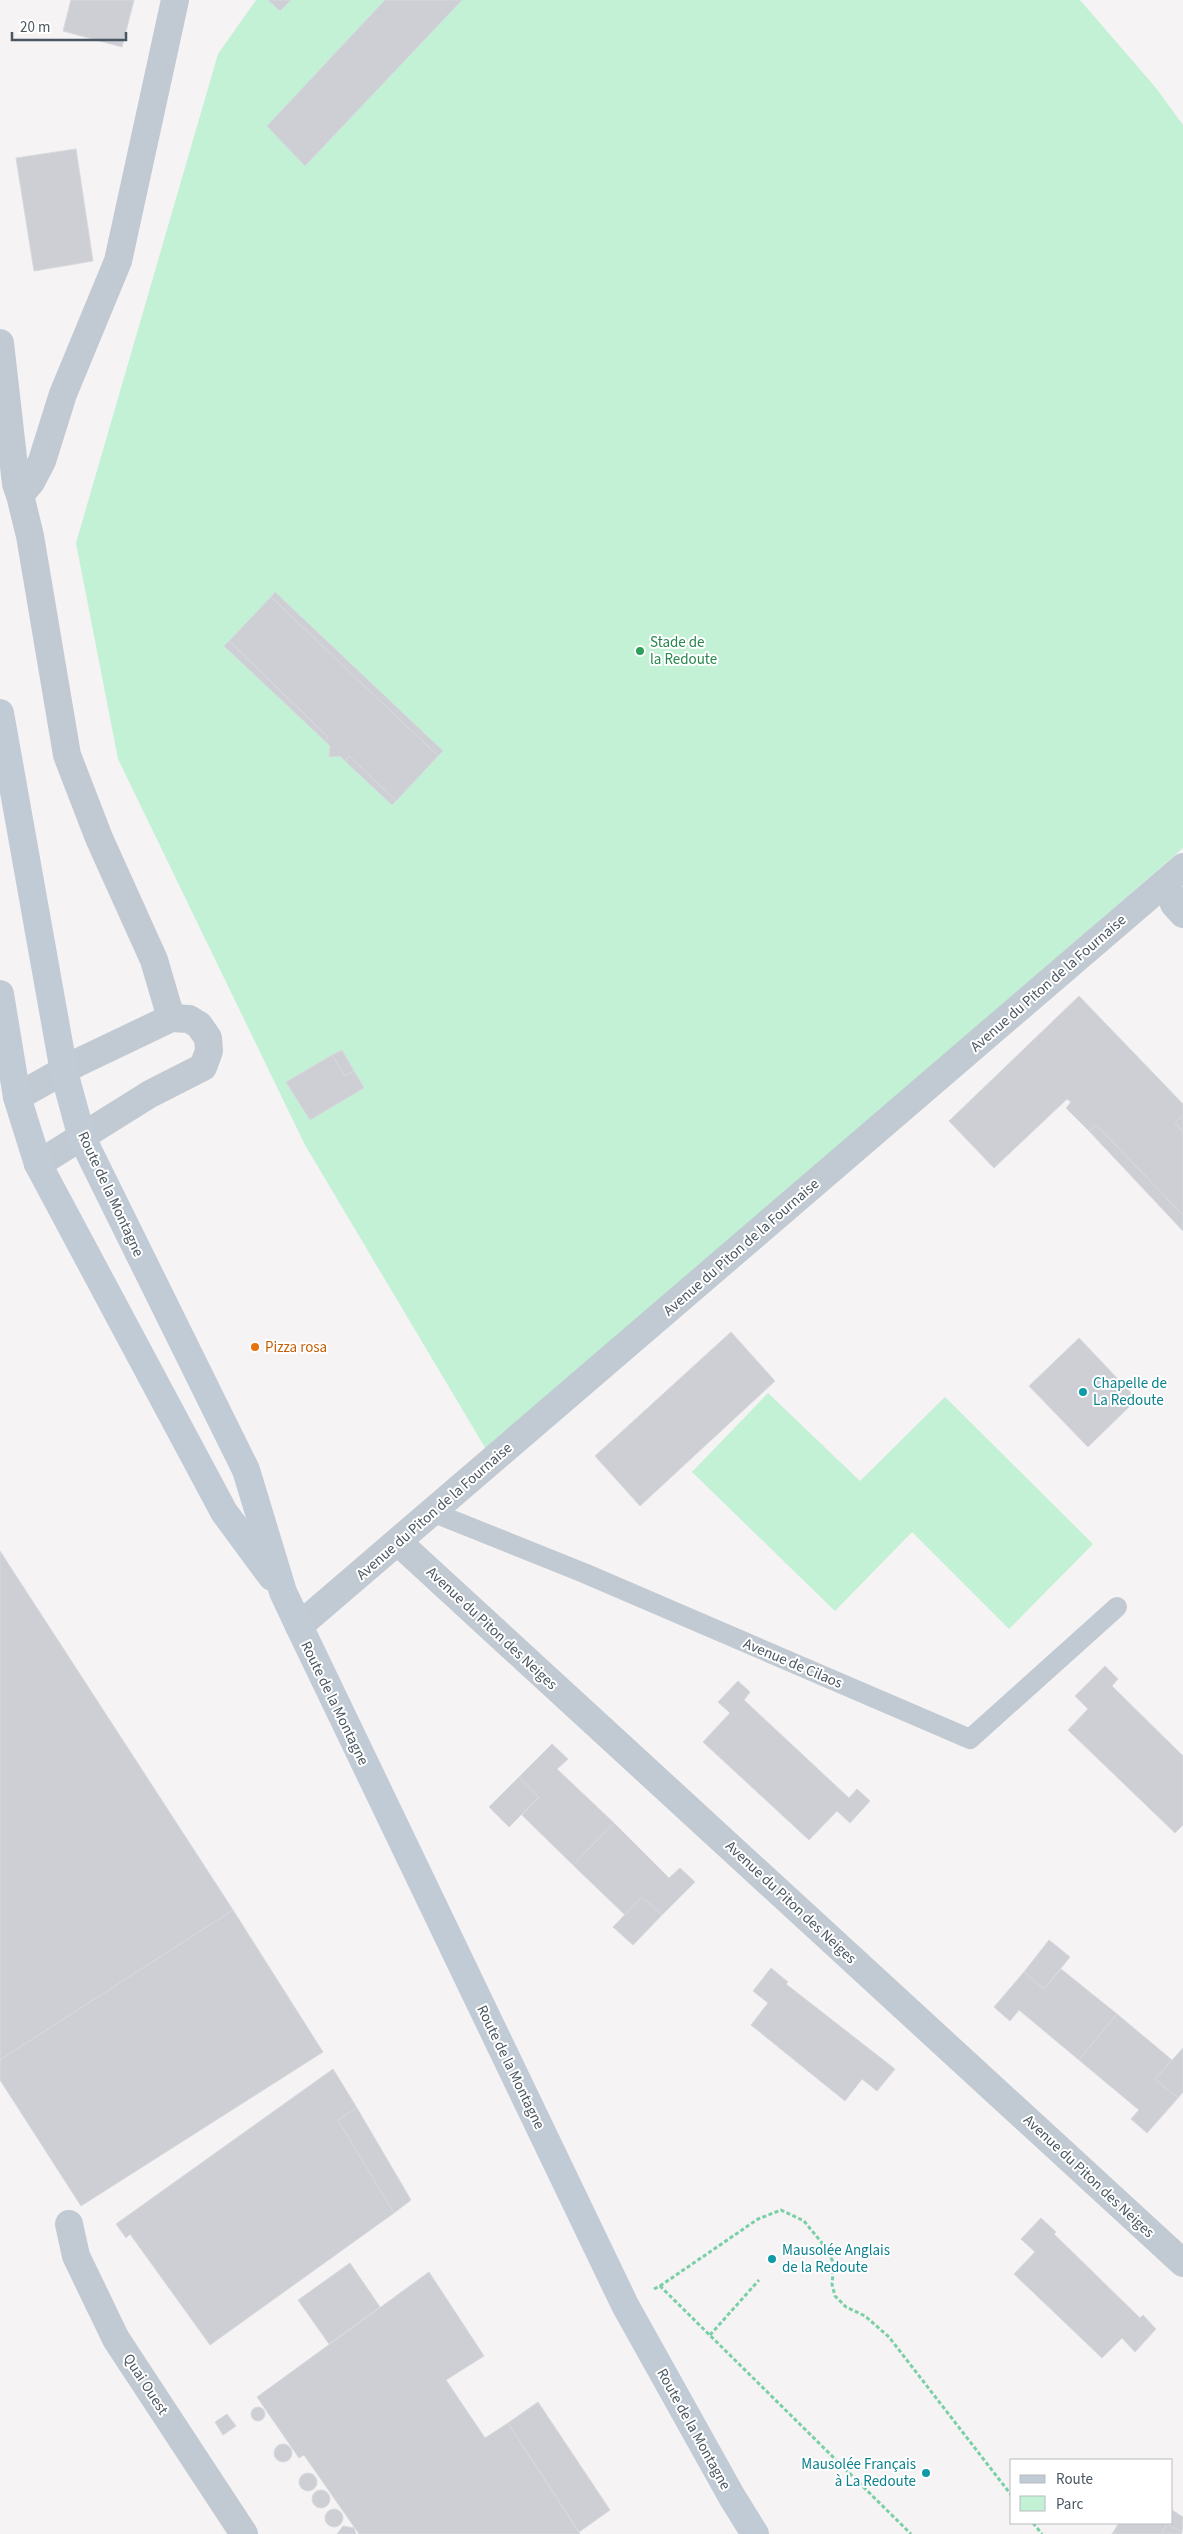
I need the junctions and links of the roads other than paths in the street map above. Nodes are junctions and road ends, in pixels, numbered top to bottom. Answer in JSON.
{"nodes":[{"id":1,"x":175,"y":0,"type":"edge"},
{"id":2,"x":0,"y":343,"type":"edge"},
{"id":3,"x":20,"y":495,"type":"junction"},
{"id":4,"x":0,"y":713,"type":"edge"},
{"id":5,"x":1174,"y":874,"type":"edge"},
{"id":6,"x":1183,"y":914,"type":"edge"},
{"id":7,"x":0,"y":994,"type":"edge"},
{"id":8,"x":171,"y":1018,"type":"junction"},
{"id":9,"x":64,"y":1072,"type":"junction"},
{"id":10,"x":17,"y":1097,"type":"junction"},
{"id":11,"x":82,"y":1138,"type":"junction"},
{"id":12,"x":38,"y":1164,"type":"junction"},
{"id":13,"x":432,"y":1512,"type":"junction"},
{"id":14,"x":398,"y":1542,"type":"junction"},
{"id":15,"x":283,"y":1592,"type":"junction"},
{"id":16,"x":1117,"y":1607,"type":"dead end"},
{"id":17,"x":299,"y":1626,"type":"junction"},
{"id":18,"x":69,"y":2224,"type":"dead end"},
{"id":19,"x":1183,"y":2263,"type":"edge"},
{"id":20,"x":244,"y":2534,"type":"edge"},
{"id":21,"x":755,"y":2534,"type":"edge"}],
"edges":[{"from":1,"to":3,"type":"street"},
{"from":2,"to":3,"type":"street"},
{"from":3,"to":8,"type":"street"},
{"from":4,"to":9,"type":"main road","name":"Route de la Montagne"},
{"from":5,"to":6,"type":"street"},
{"from":5,"to":13,"type":"street","name":"Avenue du Piton de la Fournaise"},
{"from":7,"to":10,"type":"main road","name":"Route de la Montagne"},
{"from":8,"to":9,"type":"street"},
{"from":8,"to":11,"type":"street"},
{"from":9,"to":10,"type":"street"},
{"from":9,"to":11,"type":"main road","name":"Route de la Montagne"},
{"from":10,"to":12,"type":"main road","name":"Route de la Montagne"},
{"from":11,"to":12,"type":"street"},
{"from":11,"to":15,"type":"main road","name":"Route de la Montagne"},
{"from":12,"to":15,"type":"main road","name":"Route de la Montagne"},
{"from":13,"to":14,"type":"street","name":"Avenue du Piton de la Fournaise"},
{"from":13,"to":16,"type":"lane","name":"Avenue de Cilaos"},
{"from":14,"to":17,"type":"street","name":"Avenue du Piton de la Fournaise"},
{"from":14,"to":19,"type":"street","name":"Avenue du Piton des Neiges"},
{"from":15,"to":17,"type":"main road","name":"Route de la Montagne"},
{"from":17,"to":21,"type":"main road","name":"Route de la Montagne"},
{"from":18,"to":20,"type":"street","name":"Quai Ouest"}]}
